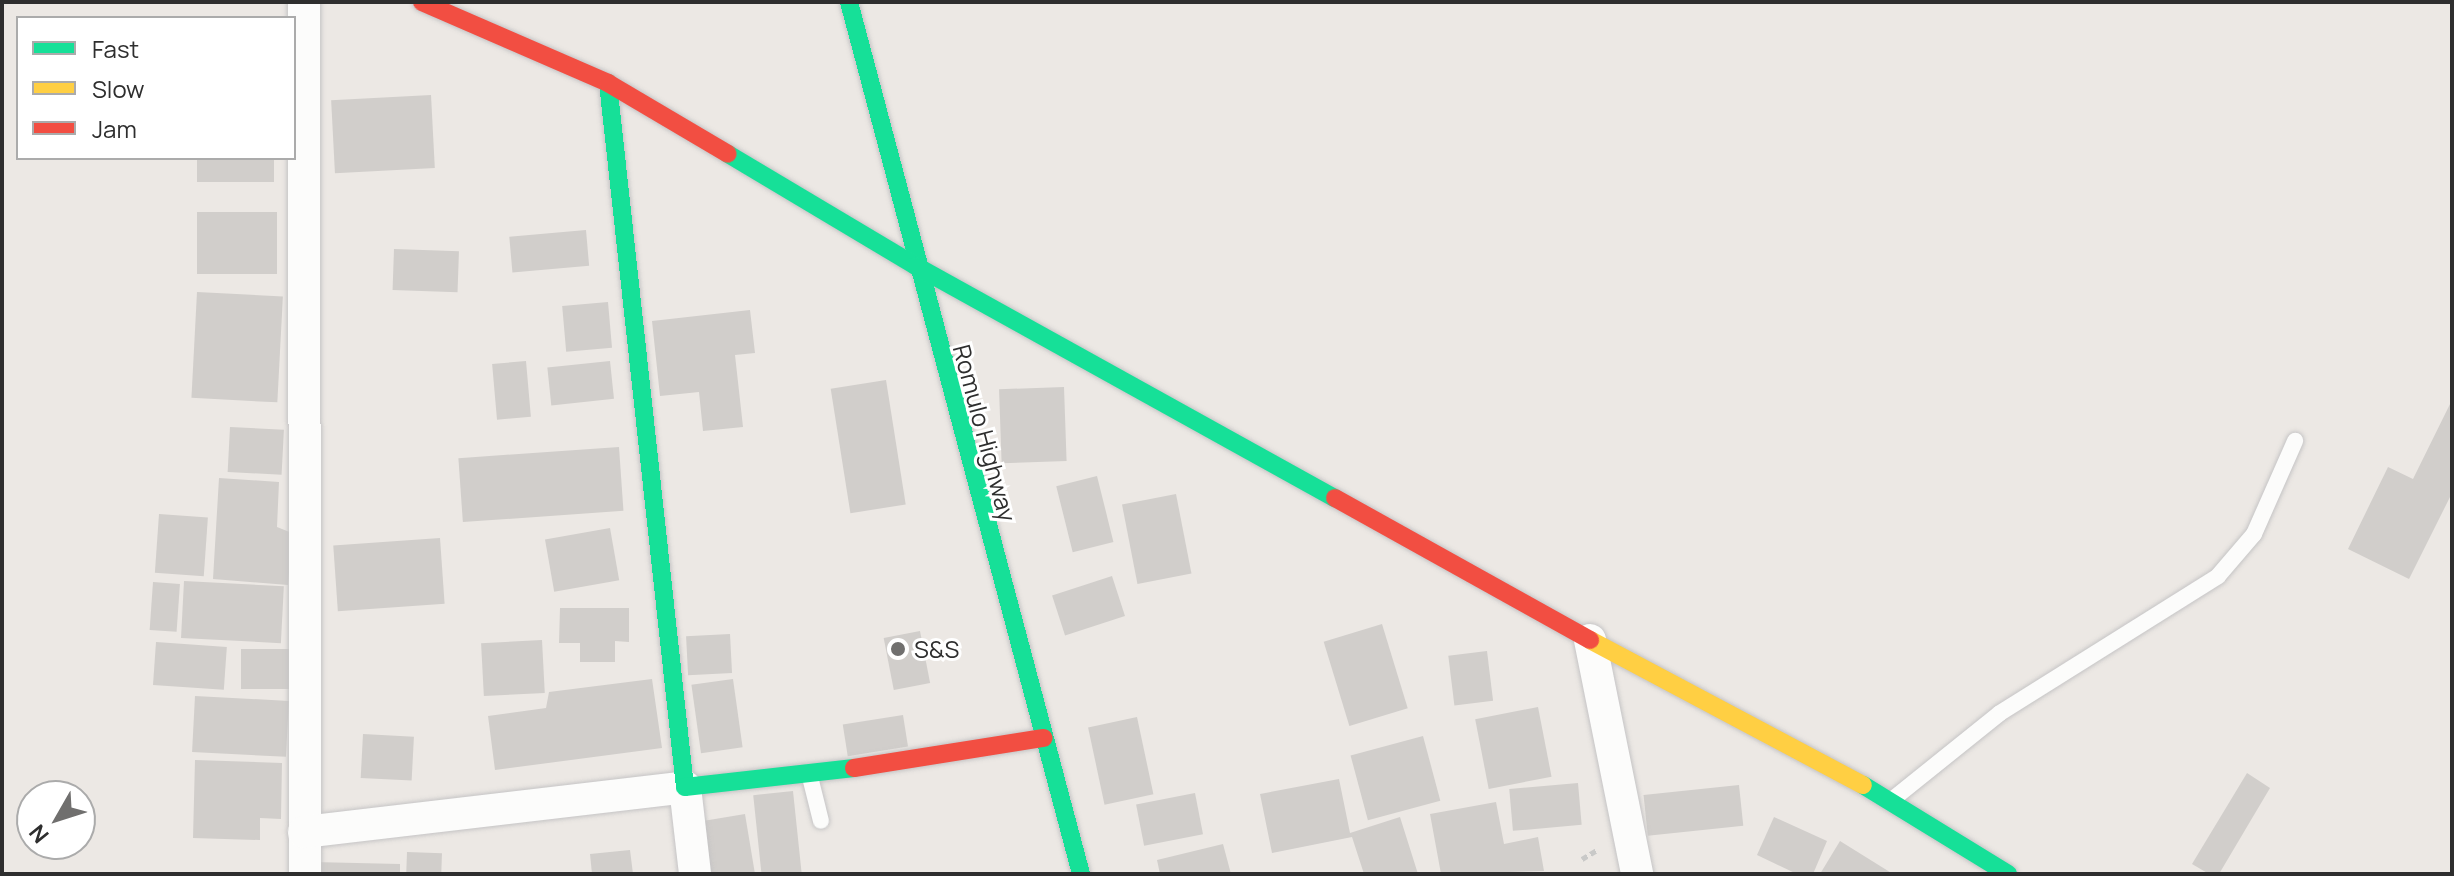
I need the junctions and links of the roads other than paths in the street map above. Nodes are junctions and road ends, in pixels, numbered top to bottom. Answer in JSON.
{"nodes":[{"id":1,"x":304,"y":2,"type":"edge"},
{"id":2,"x":422,"y":2,"type":"edge"},
{"id":3,"x":849,"y":2,"type":"edge"},
{"id":4,"x":608,"y":83,"type":"junction"},
{"id":5,"x":916,"y":266,"type":"junction"},
{"id":6,"x":2295,"y":441,"type":"dead end"},
{"id":7,"x":1590,"y":640,"type":"junction"},
{"id":8,"x":1044,"y":738,"type":"junction"},
{"id":9,"x":810,"y":775,"type":"junction"},
{"id":10,"x":685,"y":787,"type":"junction"},
{"id":11,"x":1892,"y":800,"type":"junction"},
{"id":12,"x":821,"y":821,"type":"dead end"},
{"id":13,"x":304,"y":832,"type":"junction"},
{"id":14,"x":305,"y":874,"type":"edge"},
{"id":15,"x":695,"y":874,"type":"edge"},
{"id":16,"x":1081,"y":874,"type":"edge"},
{"id":17,"x":1637,"y":874,"type":"edge"},
{"id":18,"x":2008,"y":874,"type":"edge"}],
"edges":[{"from":1,"to":13,"type":"street"},
{"from":2,"to":4,"type":"main road"},
{"from":3,"to":5,"type":"main road","name":"Romulo Highway"},
{"from":4,"to":5,"type":"main road"},
{"from":4,"to":10,"type":"main road"},
{"from":5,"to":7,"type":"main road"},
{"from":5,"to":8,"type":"main road","name":"Romulo Highway"},
{"from":6,"to":11,"type":"lane"},
{"from":7,"to":11,"type":"main road"},
{"from":7,"to":17,"type":"street"},
{"from":8,"to":9,"type":"main road"},
{"from":8,"to":16,"type":"main road","name":"Romulo Highway"},
{"from":9,"to":10,"type":"main road"},
{"from":9,"to":12,"type":"lane"},
{"from":10,"to":13,"type":"street"},
{"from":10,"to":15,"type":"street"},
{"from":11,"to":18,"type":"main road"},
{"from":13,"to":14,"type":"street"}]}
